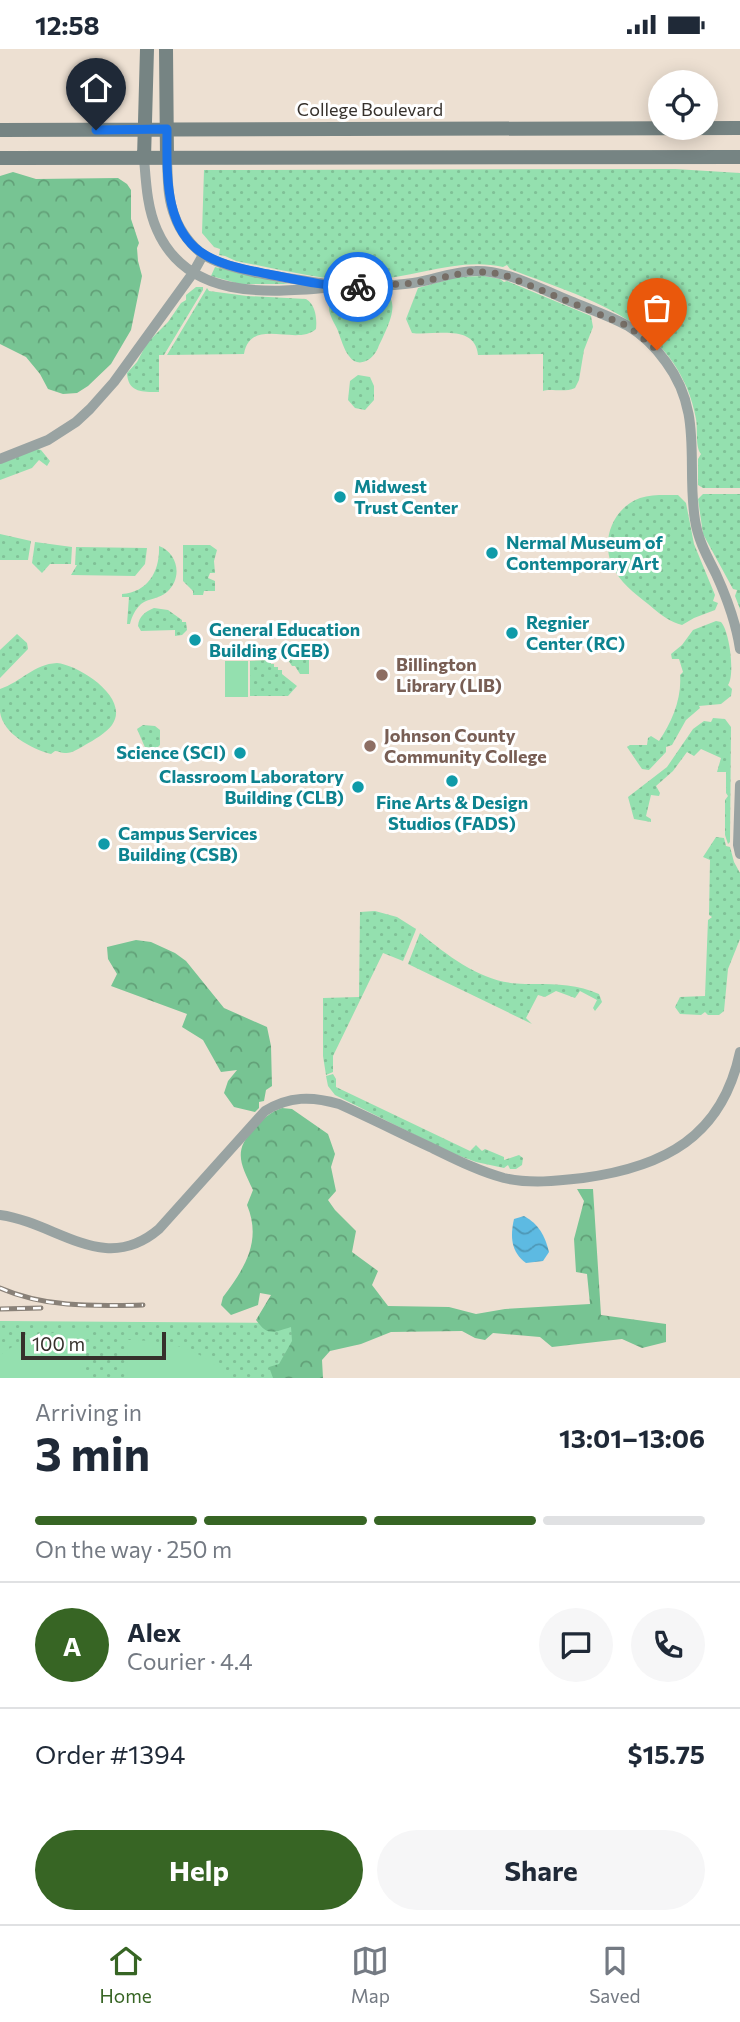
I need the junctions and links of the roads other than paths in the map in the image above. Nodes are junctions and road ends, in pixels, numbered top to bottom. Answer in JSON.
{"nodes":[{"id":1,"x":147,"y":49,"type":"edge"},
{"id":2,"x":166,"y":49,"type":"edge"},
{"id":3,"x":740,"y":128,"type":"edge"},
{"id":4,"x":167,"y":129,"type":"junction"},
{"id":5,"x":0,"y":130,"type":"edge"},
{"id":6,"x":144,"y":130,"type":"junction"},
{"id":7,"x":740,"y":157,"type":"edge"},
{"id":8,"x":0,"y":158,"type":"edge"},
{"id":9,"x":144,"y":158,"type":"junction"},
{"id":10,"x":167,"y":158,"type":"junction"},
{"id":11,"x":203,"y":255,"type":"junction"},
{"id":12,"x":193,"y":273,"type":"junction"},
{"id":13,"x":342,"y":287,"type":"junction"},
{"id":14,"x":0,"y":459,"type":"edge"},
{"id":15,"x":740,"y":649,"type":"edge"},
{"id":16,"x":740,"y":785,"type":"edge"},
{"id":17,"x":740,"y":854,"type":"edge"},
{"id":18,"x":740,"y":1052,"type":"edge"},
{"id":19,"x":0,"y":1215,"type":"edge"}],
"edges":[{"from":1,"to":6,"type":"main road"},
{"from":2,"to":4,"type":"main road"},
{"from":3,"to":4,"type":"main road","name":"College Boulevard"},
{"from":4,"to":6,"type":"main road","name":"College Boulevard"},
{"from":4,"to":10,"type":"main road"},
{"from":5,"to":6,"type":"main road","name":"College Boulevard"},
{"from":6,"to":9,"type":"main road"},
{"from":7,"to":10,"type":"main road"},
{"from":8,"to":9,"type":"main road"},
{"from":9,"to":10,"type":"main road"},
{"from":9,"to":12,"type":"street"},
{"from":10,"to":11,"type":"street"},
{"from":11,"to":12,"type":"street"},
{"from":11,"to":13,"type":"street"},
{"from":12,"to":13,"type":"street"},
{"from":12,"to":14,"type":"street"},
{"from":13,"to":15,"type":"street"},
{"from":16,"to":17,"type":"street"},
{"from":18,"to":19,"type":"street"}]}
